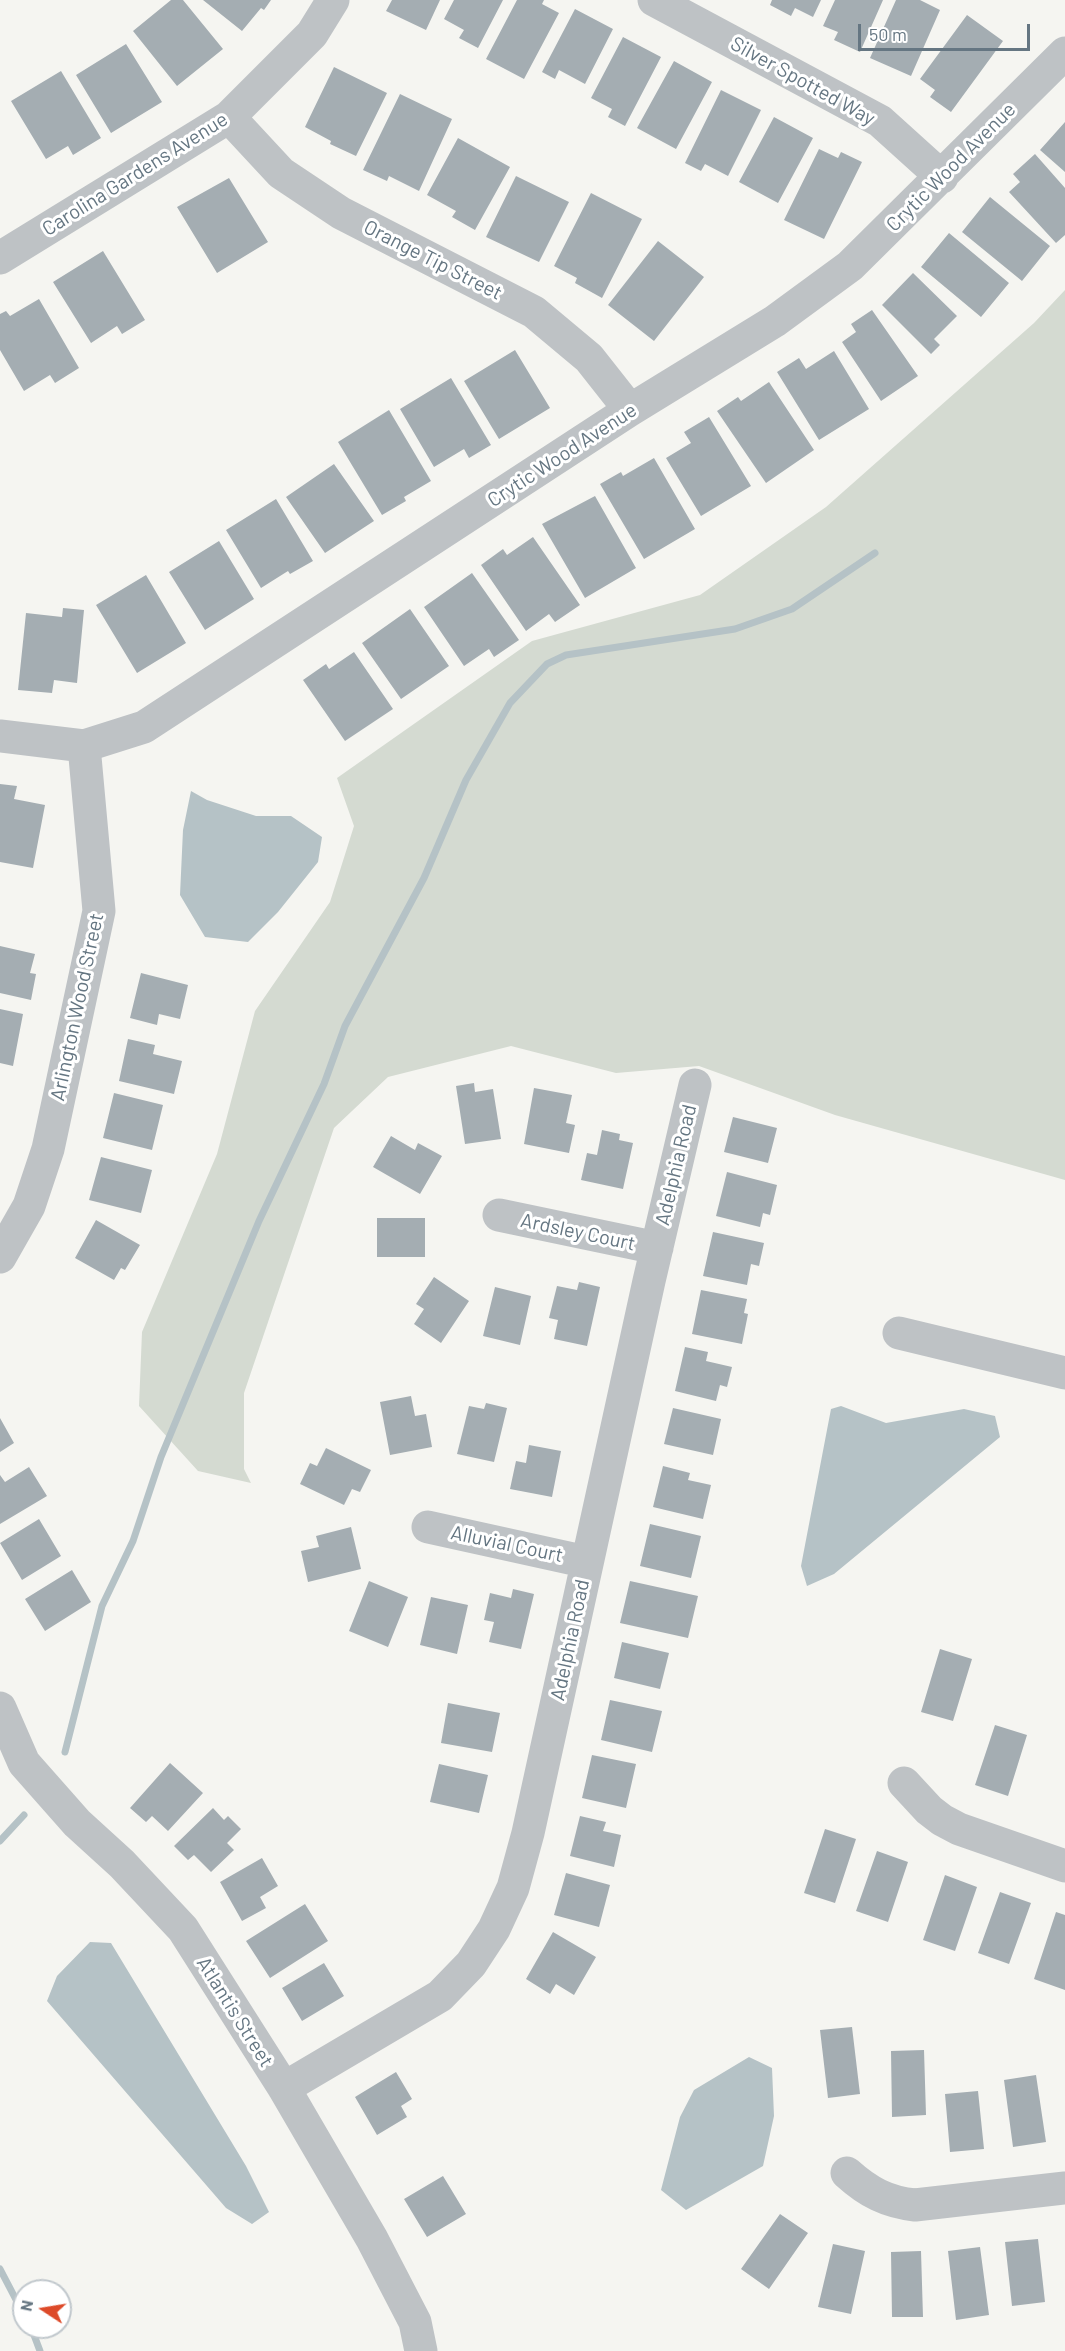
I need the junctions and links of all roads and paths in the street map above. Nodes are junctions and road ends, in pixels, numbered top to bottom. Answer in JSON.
{"nodes":[{"id":1,"x":333,"y":0,"type":"edge"},
{"id":2,"x":654,"y":0,"type":"edge"},
{"id":3,"x":1065,"y":53,"type":"edge"},
{"id":4,"x":230,"y":117,"type":"junction"},
{"id":5,"x":942,"y":177,"type":"junction"},
{"id":6,"x":0,"y":258,"type":"edge"},
{"id":7,"x":630,"y":410,"type":"junction"},
{"id":8,"x":0,"y":736,"type":"edge"},
{"id":9,"x":84,"y":746,"type":"junction"},
{"id":10,"x":695,"y":1085,"type":"dead end"},
{"id":11,"x":500,"y":1215,"type":"dead end"},
{"id":12,"x":657,"y":1248,"type":"junction"},
{"id":13,"x":0,"y":1257,"type":"edge"},
{"id":14,"x":899,"y":1333,"type":"dead end"},
{"id":15,"x":1065,"y":1373,"type":"edge"},
{"id":16,"x":428,"y":1527,"type":"dead end"},
{"id":17,"x":587,"y":1562,"type":"junction"},
{"id":18,"x":0,"y":1708,"type":"edge"},
{"id":19,"x":904,"y":1783,"type":"dead end"},
{"id":20,"x":1065,"y":1866,"type":"edge"},
{"id":21,"x":284,"y":2088,"type":"junction"},
{"id":22,"x":847,"y":2173,"type":"dead end"},
{"id":23,"x":1065,"y":2188,"type":"edge"},
{"id":24,"x":421,"y":2351,"type":"edge"}],
"edges":[{"from":1,"to":4,"type":"street","name":"Carolina Gardens Avenue"},
{"from":2,"to":5,"type":"street","name":"Silver Spotted Way"},
{"from":3,"to":5,"type":"street","name":"Crytic Wood Avenue"},
{"from":4,"to":6,"type":"street","name":"Carolina Gardens Avenue"},
{"from":4,"to":7,"type":"street","name":"Orange Tip Street"},
{"from":5,"to":7,"type":"street","name":"Crytic Wood Avenue"},
{"from":7,"to":9,"type":"street","name":"Crytic Wood Avenue"},
{"from":8,"to":9,"type":"street","name":"Crytic Wood Avenue"},
{"from":9,"to":13,"type":"street","name":"Arlington Wood Street"},
{"from":10,"to":12,"type":"street","name":"Adelphia Road"},
{"from":11,"to":12,"type":"street","name":"Ardsley Court"},
{"from":12,"to":17,"type":"street","name":"Adelphia Road"},
{"from":14,"to":15,"type":"street"},
{"from":16,"to":17,"type":"street","name":"Alluvial Court"},
{"from":17,"to":21,"type":"street","name":"Adelphia Road"},
{"from":18,"to":21,"type":"street","name":"Atlantis Street"},
{"from":19,"to":20,"type":"street"},
{"from":21,"to":24,"type":"street","name":"Atlantis Street"},
{"from":22,"to":23,"type":"street"}]}
